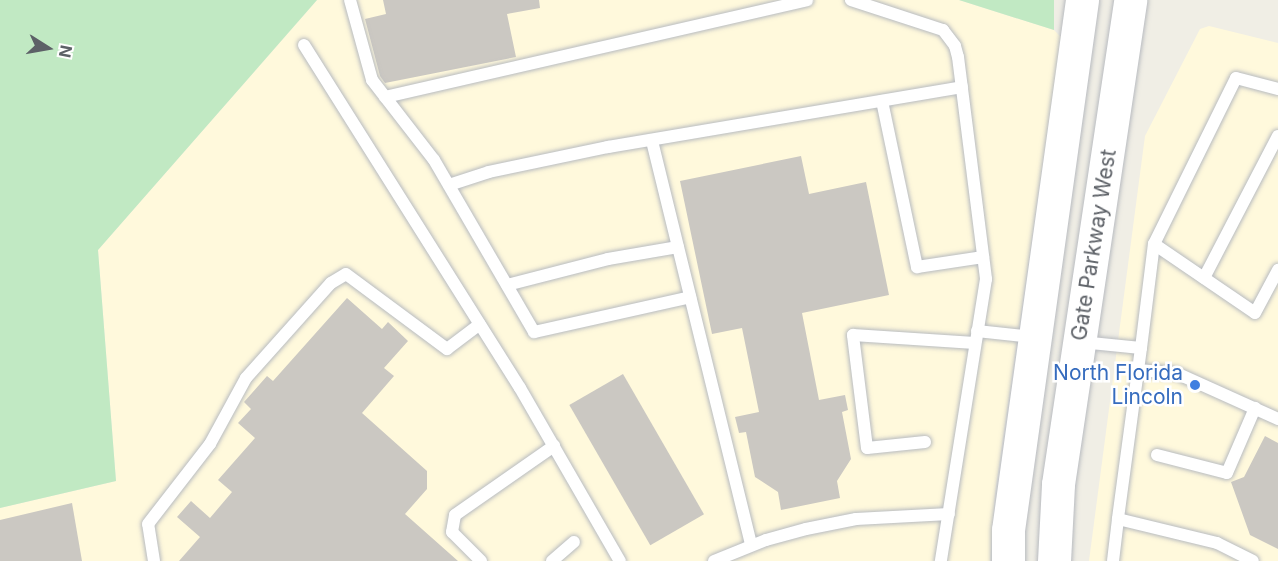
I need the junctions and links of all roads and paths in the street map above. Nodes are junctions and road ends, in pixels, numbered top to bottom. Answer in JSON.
{"nodes":[{"id":1,"x":350,"y":0,"type":"edge"},
{"id":2,"x":807,"y":0,"type":"edge"},
{"id":3,"x":852,"y":0,"type":"edge"},
{"id":4,"x":1082,"y":0,"type":"edge"},
{"id":5,"x":1130,"y":0,"type":"edge"},
{"id":6,"x":304,"y":45,"type":"dead end"},
{"id":7,"x":962,"y":87,"type":"junction"},
{"id":8,"x":1278,"y":89,"type":"edge"},
{"id":9,"x":385,"y":97,"type":"junction"},
{"id":10,"x":882,"y":101,"type":"junction"},
{"id":11,"x":1278,"y":136,"type":"edge"},
{"id":12,"x":652,"y":141,"type":"junction"},
{"id":13,"x":449,"y":185,"type":"junction"},
{"id":14,"x":1154,"y":244,"type":"junction"},
{"id":15,"x":678,"y":247,"type":"junction"},
{"id":16,"x":983,"y":257,"type":"junction"},
{"id":17,"x":1278,"y":270,"type":"edge"},
{"id":18,"x":1204,"y":278,"type":"junction"},
{"id":19,"x":507,"y":285,"type":"junction"},
{"id":20,"x":690,"y":297,"type":"junction"},
{"id":21,"x":480,"y":324,"type":"junction"},
{"id":22,"x":976,"y":337,"type":"junction"},
{"id":23,"x":1034,"y":337,"type":"junction"},
{"id":24,"x":1079,"y":342,"type":"junction"},
{"id":25,"x":1140,"y":348,"type":"junction"},
{"id":26,"x":1138,"y":370,"type":"junction"},
{"id":27,"x":1256,"y":408,"type":"junction"},
{"id":28,"x":1278,"y":419,"type":"edge"},
{"id":29,"x":925,"y":442,"type":"dead end"},
{"id":30,"x":554,"y":446,"type":"junction"},
{"id":31,"x":1157,"y":455,"type":"dead end"},
{"id":32,"x":949,"y":514,"type":"junction"},
{"id":33,"x":1118,"y":519,"type":"junction"},
{"id":34,"x":574,"y":542,"type":"dead end"},
{"id":35,"x":751,"y":545,"type":"junction"},
{"id":36,"x":154,"y":561,"type":"edge"},
{"id":37,"x":481,"y":561,"type":"edge"},
{"id":38,"x":552,"y":561,"type":"edge"},
{"id":39,"x":620,"y":561,"type":"edge"},
{"id":40,"x":714,"y":561,"type":"edge"},
{"id":41,"x":941,"y":561,"type":"edge"},
{"id":42,"x":1008,"y":561,"type":"edge"},
{"id":43,"x":1054,"y":561,"type":"edge"},
{"id":44,"x":1113,"y":561,"type":"edge"},
{"id":45,"x":1253,"y":561,"type":"edge"}],
"edges":[{"from":1,"to":9,"type":"lane"},
{"from":2,"to":9,"type":"lane"},
{"from":3,"to":7,"type":"lane"},
{"from":4,"to":23,"type":"main road"},
{"from":5,"to":24,"type":"main road","name":"Gate Parkway West"},
{"from":6,"to":21,"type":"lane"},
{"from":7,"to":10,"type":"lane"},
{"from":7,"to":16,"type":"lane"},
{"from":8,"to":14,"type":"lane"},
{"from":9,"to":13,"type":"lane"},
{"from":10,"to":12,"type":"lane"},
{"from":10,"to":16,"type":"lane"},
{"from":11,"to":18,"type":"lane"},
{"from":12,"to":13,"type":"lane"},
{"from":12,"to":15,"type":"lane"},
{"from":13,"to":19,"type":"lane"},
{"from":14,"to":18,"type":"lane"},
{"from":14,"to":25,"type":"lane"},
{"from":15,"to":19,"type":"lane"},
{"from":15,"to":20,"type":"lane"},
{"from":16,"to":22,"type":"lane"},
{"from":17,"to":18,"type":"lane"},
{"from":19,"to":20,"type":"lane"},
{"from":20,"to":35,"type":"lane"},
{"from":21,"to":30,"type":"lane"},
{"from":21,"to":36,"type":"lane"},
{"from":22,"to":23,"type":"lane"},
{"from":22,"to":29,"type":"lane"},
{"from":22,"to":32,"type":"lane"},
{"from":23,"to":24,"type":"main road"},
{"from":23,"to":42,"type":"main road"},
{"from":24,"to":25,"type":"lane"},
{"from":24,"to":43,"type":"main road","name":"Gate Parkway West"},
{"from":25,"to":26,"type":"lane"},
{"from":26,"to":27,"type":"lane"},
{"from":26,"to":33,"type":"lane"},
{"from":27,"to":28,"type":"lane"},
{"from":27,"to":31,"type":"lane"},
{"from":30,"to":37,"type":"lane"},
{"from":30,"to":39,"type":"lane"},
{"from":32,"to":35,"type":"lane"},
{"from":32,"to":41,"type":"lane"},
{"from":33,"to":44,"type":"lane"},
{"from":33,"to":45,"type":"lane"},
{"from":34,"to":38,"type":"lane"},
{"from":35,"to":40,"type":"lane"}]}
